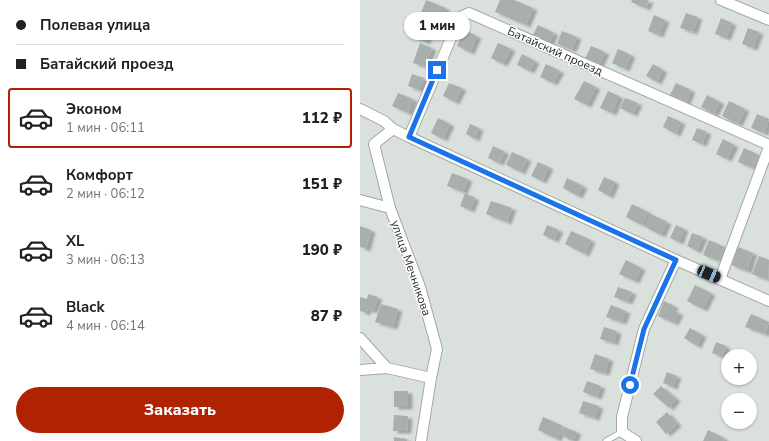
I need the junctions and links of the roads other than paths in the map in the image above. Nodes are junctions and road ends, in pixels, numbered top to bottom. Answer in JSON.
{"nodes":[{"id":1,"x":721,"y":0,"type":"edge"},
{"id":2,"x":769,"y":20,"type":"edge"},
{"id":3,"x":360,"y":109,"type":"edge"},
{"id":4,"x":393,"y":129,"type":"junction"},
{"id":5,"x":409,"y":137,"type":"junction"},
{"id":6,"x":769,"y":146,"type":"edge"},
{"id":7,"x":360,"y":200,"type":"edge"},
{"id":8,"x":390,"y":208,"type":"junction"},
{"id":9,"x":676,"y":260,"type":"junction"},
{"id":10,"x":720,"y":278,"type":"junction"},
{"id":11,"x":769,"y":301,"type":"edge"},
{"id":12,"x":360,"y":338,"type":"edge"},
{"id":13,"x":387,"y":368,"type":"junction"},
{"id":14,"x":360,"y":370,"type":"edge"},
{"id":15,"x":430,"y":378,"type":"junction"},
{"id":16,"x":622,"y":432,"type":"junction"},
{"id":17,"x":421,"y":441,"type":"edge"},
{"id":18,"x":606,"y":441,"type":"edge"},
{"id":19,"x":636,"y":441,"type":"edge"}],
"edges":[{"from":1,"to":2,"type":"street"},
{"from":3,"to":4,"type":"street"},
{"from":4,"to":5,"type":"street"},
{"from":4,"to":8,"type":"street","name":"улица Мечникова"},
{"from":5,"to":6,"type":"street","name":"Батайский проезд"},
{"from":5,"to":9,"type":"street"},
{"from":6,"to":10,"type":"street"},
{"from":7,"to":8,"type":"street"},
{"from":8,"to":15,"type":"street","name":"улица Мечникова"},
{"from":9,"to":10,"type":"street"},
{"from":9,"to":16,"type":"street"},
{"from":10,"to":11,"type":"street"},
{"from":12,"to":13,"type":"street"},
{"from":13,"to":14,"type":"street"},
{"from":13,"to":15,"type":"street"},
{"from":15,"to":17,"type":"street","name":"улица Мечникова"},
{"from":16,"to":18,"type":"lane"},
{"from":16,"to":19,"type":"street"}]}
